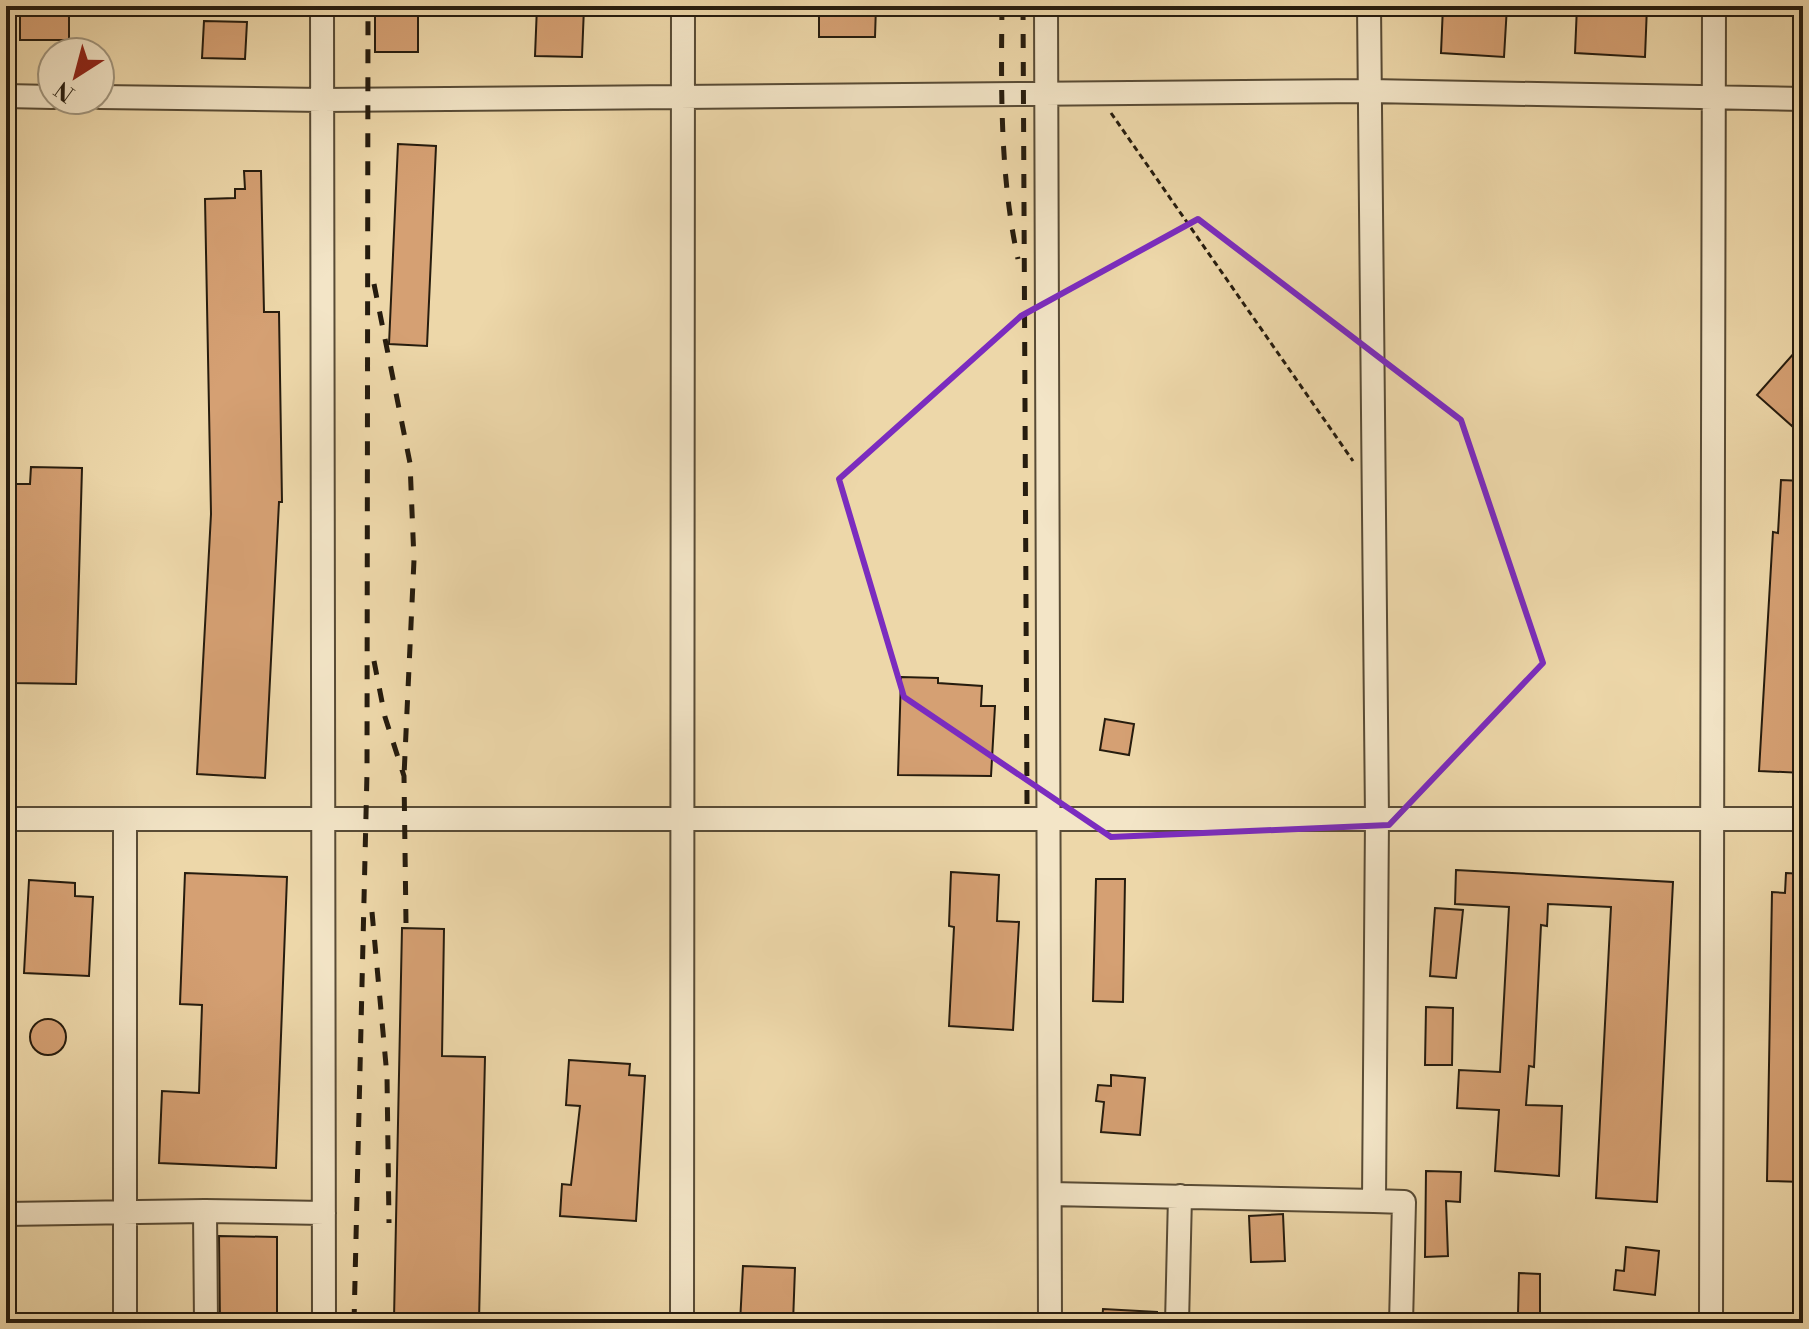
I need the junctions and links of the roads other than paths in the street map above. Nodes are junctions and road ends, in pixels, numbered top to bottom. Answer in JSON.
{"nodes":[{"id":1,"x":322,"y":6,"type":"edge"},
{"id":2,"x":683,"y":6,"type":"edge"},
{"id":3,"x":1046,"y":6,"type":"edge"},
{"id":4,"x":1369,"y":6,"type":"edge"},
{"id":5,"x":1714,"y":6,"type":"edge"},
{"id":6,"x":1370,"y":91,"type":"junction"},
{"id":7,"x":1045,"y":94,"type":"junction"},
{"id":8,"x":6,"y":96,"type":"edge"},
{"id":9,"x":682,"y":96,"type":"junction"},
{"id":10,"x":36,"y":97,"type":"edge"},
{"id":11,"x":116,"y":97,"type":"edge"},
{"id":12,"x":1803,"y":99,"type":"edge"},
{"id":13,"x":322,"y":100,"type":"junction"},
{"id":14,"x":1715,"y":100,"type":"junction"},
{"id":15,"x":6,"y":819,"type":"edge"},
{"id":16,"x":125,"y":819,"type":"junction"},
{"id":17,"x":323,"y":819,"type":"junction"},
{"id":18,"x":682,"y":819,"type":"junction"},
{"id":19,"x":1050,"y":819,"type":"junction"},
{"id":20,"x":1377,"y":819,"type":"junction"},
{"id":21,"x":1714,"y":819,"type":"junction"},
{"id":22,"x":1803,"y":819,"type":"edge"},
{"id":23,"x":1051,"y":1194,"type":"junction"},
{"id":24,"x":1180,"y":1196,"type":"junction"},
{"id":25,"x":1374,"y":1201,"type":"junction"},
{"id":26,"x":205,"y":1211,"type":"junction"},
{"id":27,"x":324,"y":1213,"type":"junction"},
{"id":28,"x":6,"y":1214,"type":"edge"},
{"id":29,"x":125,"y":1214,"type":"junction"},
{"id":30,"x":125,"y":1323,"type":"edge"},
{"id":31,"x":206,"y":1323,"type":"edge"},
{"id":32,"x":324,"y":1323,"type":"edge"},
{"id":33,"x":682,"y":1323,"type":"edge"},
{"id":34,"x":1050,"y":1323,"type":"edge"},
{"id":35,"x":1177,"y":1323,"type":"edge"},
{"id":36,"x":1401,"y":1323,"type":"edge"},
{"id":37,"x":1711,"y":1323,"type":"edge"}],
"edges":[{"from":1,"to":13,"type":"street"},
{"from":2,"to":9,"type":"street"},
{"from":3,"to":7,"type":"street"},
{"from":4,"to":6,"type":"street"},
{"from":5,"to":14,"type":"street"},
{"from":6,"to":7,"type":"street"},
{"from":6,"to":14,"type":"street"},
{"from":6,"to":20,"type":"street"},
{"from":7,"to":9,"type":"street"},
{"from":7,"to":19,"type":"street"},
{"from":8,"to":10,"type":"street"},
{"from":9,"to":13,"type":"street"},
{"from":9,"to":18,"type":"street"},
{"from":11,"to":13,"type":"street"},
{"from":12,"to":14,"type":"street"},
{"from":13,"to":17,"type":"street"},
{"from":14,"to":21,"type":"street"},
{"from":15,"to":16,"type":"street"},
{"from":16,"to":17,"type":"street"},
{"from":16,"to":29,"type":"street"},
{"from":17,"to":18,"type":"street"},
{"from":17,"to":27,"type":"street"},
{"from":18,"to":19,"type":"street"},
{"from":18,"to":33,"type":"street"},
{"from":19,"to":20,"type":"street"},
{"from":19,"to":23,"type":"street"},
{"from":20,"to":21,"type":"street"},
{"from":20,"to":25,"type":"street"},
{"from":21,"to":22,"type":"street"},
{"from":21,"to":37,"type":"street"},
{"from":23,"to":24,"type":"street"},
{"from":23,"to":34,"type":"street"},
{"from":24,"to":25,"type":"street"},
{"from":24,"to":35,"type":"street"},
{"from":25,"to":36,"type":"street"},
{"from":26,"to":27,"type":"street"},
{"from":26,"to":29,"type":"street"},
{"from":26,"to":31,"type":"street"},
{"from":27,"to":32,"type":"street"},
{"from":28,"to":29,"type":"street"},
{"from":29,"to":30,"type":"street"}]}
